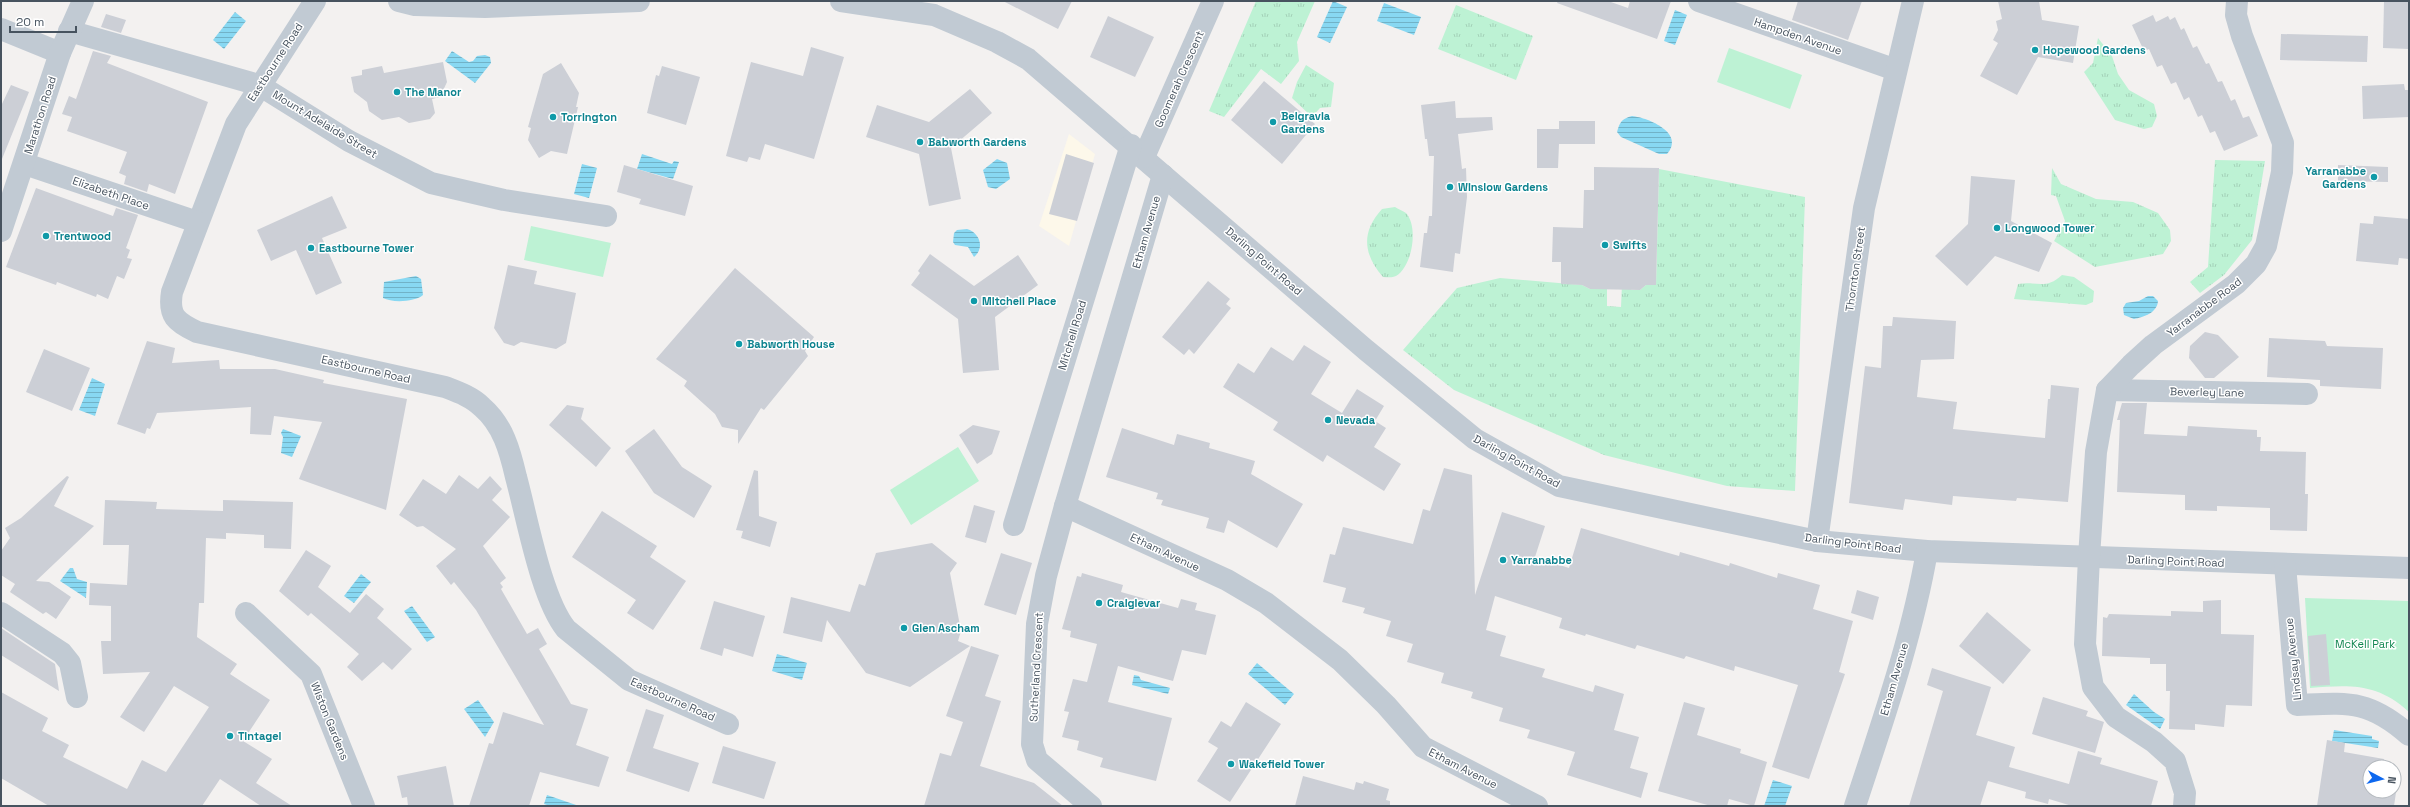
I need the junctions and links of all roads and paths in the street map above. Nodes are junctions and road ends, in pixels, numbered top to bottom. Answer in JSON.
{"nodes":[{"id":1,"x":83,"y":1,"type":"edge"},
{"id":2,"x":315,"y":1,"type":"edge"},
{"id":3,"x":399,"y":1,"type":"edge"},
{"id":4,"x":639,"y":1,"type":"edge"},
{"id":5,"x":841,"y":1,"type":"edge"},
{"id":6,"x":1213,"y":1,"type":"edge"},
{"id":7,"x":1699,"y":1,"type":"edge"},
{"id":8,"x":1913,"y":1,"type":"edge"},
{"id":9,"x":2237,"y":1,"type":"edge"},
{"id":10,"x":1,"y":29,"type":"edge"},
{"id":11,"x":69,"y":30,"type":"junction"},
{"id":12,"x":60,"y":53,"type":"junction"},
{"id":13,"x":1896,"y":70,"type":"junction"},
{"id":14,"x":259,"y":85,"type":"junction"},
{"id":15,"x":1138,"y":151,"type":"junction"},
{"id":16,"x":25,"y":164,"type":"junction"},
{"id":17,"x":1162,"y":175,"type":"junction"},
{"id":18,"x":606,"y":216,"type":"dead end"},
{"id":19,"x":197,"y":222,"type":"junction"},
{"id":20,"x":1,"y":231,"type":"edge"},
{"id":21,"x":2108,"y":390,"type":"junction"},
{"id":22,"x":2307,"y":394,"type":"dead end"},
{"id":23,"x":1065,"y":506,"type":"junction"},
{"id":24,"x":1014,"y":525,"type":"dead end"},
{"id":25,"x":1817,"y":541,"type":"junction"},
{"id":26,"x":1927,"y":551,"type":"junction"},
{"id":27,"x":2089,"y":557,"type":"junction"},
{"id":28,"x":2285,"y":565,"type":"junction"},
{"id":29,"x":2409,"y":568,"type":"edge"},
{"id":30,"x":246,"y":613,"type":"dead end"},
{"id":31,"x":1,"y":614,"type":"edge"},
{"id":32,"x":77,"y":698,"type":"dead end"},
{"id":33,"x":728,"y":724,"type":"dead end"},
{"id":34,"x":2409,"y":735,"type":"edge"},
{"id":35,"x":364,"y":806,"type":"edge"},
{"id":36,"x":1091,"y":806,"type":"edge"},
{"id":37,"x":1537,"y":806,"type":"edge"},
{"id":38,"x":1855,"y":806,"type":"edge"},
{"id":39,"x":2184,"y":806,"type":"edge"}],
"edges":[{"from":1,"to":11,"type":"street","name":"Marathon Road"},
{"from":2,"to":14,"type":"street","name":"Eastbourne Road"},
{"from":3,"to":4,"type":"street"},
{"from":5,"to":15,"type":"street","name":"Darling Point Road"},
{"from":6,"to":15,"type":"street","name":"Goomerah Crescent"},
{"from":7,"to":13,"type":"street","name":"Hampden Avenue"},
{"from":8,"to":13,"type":"street","name":"Thornton Street"},
{"from":9,"to":21,"type":"street","name":"Yarranabbe Road"},
{"from":10,"to":12,"type":"street"},
{"from":11,"to":12,"type":"street","name":"Marathon Road"},
{"from":11,"to":14,"type":"street","name":"Mount Adelaide Street"},
{"from":12,"to":16,"type":"street","name":"Marathon Road"},
{"from":13,"to":25,"type":"street","name":"Thornton Street"},
{"from":14,"to":18,"type":"street","name":"Mount Adelaide Street"},
{"from":14,"to":19,"type":"street","name":"Eastbourne Road"},
{"from":15,"to":17,"type":"street","name":"Darling Point Road"},
{"from":15,"to":24,"type":"street","name":"Mitchell Road"},
{"from":16,"to":19,"type":"street","name":"Elizabeth Place"},
{"from":16,"to":20,"type":"street","name":"Marathon Road"},
{"from":17,"to":23,"type":"street","name":"Etham Avenue"},
{"from":17,"to":25,"type":"street","name":"Darling Point Road"},
{"from":19,"to":33,"type":"street","name":"Eastbourne Road"},
{"from":21,"to":22,"type":"street","name":"Beverley Lane"},
{"from":21,"to":27,"type":"street"},
{"from":23,"to":36,"type":"street","name":"Sutherland Crescent"},
{"from":23,"to":37,"type":"street","name":"Etham Avenue"},
{"from":25,"to":26,"type":"street","name":"Darling Point Road"},
{"from":26,"to":27,"type":"street","name":"Darling Point Road"},
{"from":26,"to":38,"type":"street","name":"Etham Avenue"},
{"from":27,"to":28,"type":"street","name":"Darling Point Road"},
{"from":27,"to":39,"type":"street"},
{"from":28,"to":29,"type":"street","name":"Darling Point Road"},
{"from":28,"to":34,"type":"street","name":"Lindsay Avenue"},
{"from":30,"to":35,"type":"street","name":"Wiston Gardens"},
{"from":31,"to":32,"type":"street"}]}
